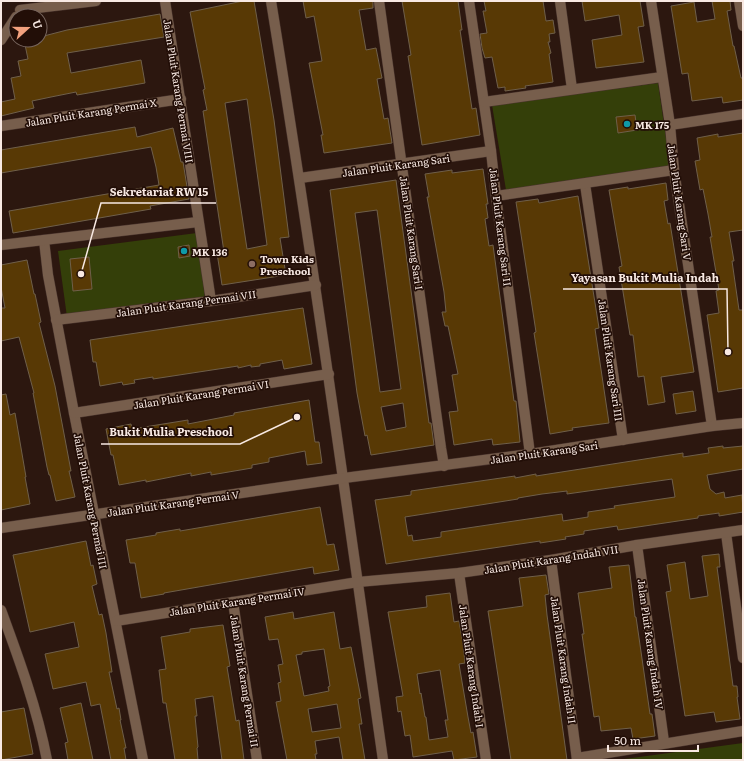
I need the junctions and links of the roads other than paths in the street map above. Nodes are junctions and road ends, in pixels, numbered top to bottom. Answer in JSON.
{"nodes":[{"id":1,"x":96,"y":1,"type":"edge"},
{"id":2,"x":165,"y":1,"type":"edge"},
{"id":3,"x":272,"y":1,"type":"edge"},
{"id":4,"x":379,"y":1,"type":"edge"},
{"id":5,"x":469,"y":1,"type":"edge"},
{"id":6,"x":560,"y":1,"type":"edge"},
{"id":7,"x":651,"y":1,"type":"edge"},
{"id":8,"x":740,"y":1,"type":"edge"},
{"id":9,"x":43,"y":8,"type":"edge"},
{"id":10,"x":743,"y":26,"type":"edge"},
{"id":11,"x":8,"y":29,"type":"edge"},
{"id":12,"x":1,"y":40,"type":"edge"},
{"id":13,"x":662,"y":77,"type":"junction"},
{"id":14,"x":572,"y":89,"type":"junction"},
{"id":15,"x":180,"y":99,"type":"junction"},
{"id":16,"x":484,"y":102,"type":"junction"},
{"id":17,"x":743,"y":114,"type":"edge"},
{"id":18,"x":670,"y":125,"type":"junction"},
{"id":19,"x":1,"y":126,"type":"edge"},
{"id":20,"x":491,"y":151,"type":"junction"},
{"id":21,"x":402,"y":163,"type":"junction"},
{"id":22,"x":674,"y":170,"type":"junction"},
{"id":23,"x":300,"y":178,"type":"junction"},
{"id":24,"x":585,"y":184,"type":"junction"},
{"id":25,"x":496,"y":196,"type":"junction"},
{"id":26,"x":198,"y":222,"type":"junction"},
{"id":27,"x":44,"y":240,"type":"junction"},
{"id":28,"x":1,"y":245,"type":"edge"},
{"id":29,"x":316,"y":285,"type":"junction"},
{"id":30,"x":211,"y":301,"type":"junction"},
{"id":31,"x":56,"y":320,"type":"junction"},
{"id":32,"x":329,"y":374,"type":"junction"},
{"id":33,"x":74,"y":413,"type":"junction"},
{"id":34,"x":743,"y":423,"type":"edge"},
{"id":35,"x":712,"y":426,"type":"junction"},
{"id":36,"x":623,"y":440,"type":"junction"},
{"id":37,"x":530,"y":454,"type":"junction"},
{"id":38,"x":444,"y":466,"type":"junction"},
{"id":39,"x":344,"y":478,"type":"junction"},
{"id":40,"x":94,"y":515,"type":"junction"},
{"id":41,"x":1,"y":528,"type":"edge"},
{"id":42,"x":743,"y":530,"type":"edge"},
{"id":43,"x":726,"y":533,"type":"junction"},
{"id":44,"x":637,"y":545,"type":"junction"},
{"id":45,"x":551,"y":560,"type":"junction"},
{"id":46,"x":459,"y":573,"type":"junction"},
{"id":47,"x":358,"y":582,"type":"junction"},
{"id":48,"x":233,"y":602,"type":"junction"},
{"id":49,"x":1,"y":610,"type":"edge"},
{"id":50,"x":116,"y":620,"type":"junction"},
{"id":51,"x":743,"y":658,"type":"edge"},
{"id":52,"x":743,"y":731,"type":"edge"},
{"id":53,"x":664,"y":742,"type":"junction"},
{"id":54,"x":577,"y":759,"type":"edge"},
{"id":55,"x":47,"y":760,"type":"edge"},
{"id":56,"x":143,"y":760,"type":"edge"},
{"id":57,"x":257,"y":760,"type":"edge"},
{"id":58,"x":383,"y":760,"type":"edge"},
{"id":59,"x":486,"y":760,"type":"edge"}],
"edges":[{"from":1,"to":9,"type":"street"},
{"from":2,"to":15,"type":"street","name":"Jalan Pluit Karang Permai VIII"},
{"from":3,"to":23,"type":"street"},
{"from":4,"to":21,"type":"street","name":"Jalan Pluit Karang Sari I"},
{"from":5,"to":16,"type":"street","name":"Jalan Pluit Karang Sari II"},
{"from":6,"to":14,"type":"street"},
{"from":7,"to":13,"type":"street","name":"Jalan Pluit Karang Sari V"},
{"from":8,"to":10,"type":"street"},
{"from":11,"to":12,"type":"street"},
{"from":13,"to":14,"type":"street"},
{"from":13,"to":18,"type":"street","name":"Jalan Pluit Karang Sari V"},
{"from":14,"to":16,"type":"street"},
{"from":15,"to":19,"type":"street","name":"Jalan Pluit Karang Permai X"},
{"from":15,"to":26,"type":"street","name":"Jalan Pluit Karang Permai VIII"},
{"from":16,"to":20,"type":"street","name":"Jalan Pluit Karang Sari II"},
{"from":17,"to":18,"type":"street"},
{"from":18,"to":22,"type":"street","name":"Jalan Pluit Karang Sari V"},
{"from":20,"to":21,"type":"street","name":"Jalan Pluit Karang Sari"},
{"from":20,"to":25,"type":"street","name":"Jalan Pluit Karang Sari II"},
{"from":21,"to":23,"type":"street","name":"Jalan Pluit Karang Sari"},
{"from":21,"to":38,"type":"street","name":"Jalan Pluit Karang Sari I"},
{"from":22,"to":24,"type":"street"},
{"from":22,"to":35,"type":"street","name":"Jalan Pluit Karang Sari V"},
{"from":23,"to":29,"type":"street"},
{"from":24,"to":25,"type":"street"},
{"from":24,"to":36,"type":"street","name":"Jalan Pluit Karang Sari III"},
{"from":25,"to":37,"type":"street","name":"Jalan Pluit Karang Sari II"},
{"from":26,"to":27,"type":"street"},
{"from":26,"to":30,"type":"street","name":"Jalan Pluit Karang Permai VIII"},
{"from":27,"to":28,"type":"street"},
{"from":27,"to":31,"type":"street","name":"Jalan Pluit Karang Permai III"},
{"from":29,"to":30,"type":"street","name":"Jalan Pluit Karang Permai VII"},
{"from":29,"to":32,"type":"street"},
{"from":30,"to":31,"type":"street","name":"Jalan Pluit Karang Permai VII"},
{"from":31,"to":33,"type":"street","name":"Jalan Pluit Karang Permai III"},
{"from":32,"to":33,"type":"street","name":"Jalan Pluit Karang Permai VI"},
{"from":32,"to":39,"type":"street"},
{"from":33,"to":40,"type":"street","name":"Jalan Pluit Karang Permai III"},
{"from":34,"to":35,"type":"street","name":"Jalan Pluit Karang Sari"},
{"from":35,"to":36,"type":"street","name":"Jalan Pluit Karang Sari"},
{"from":36,"to":37,"type":"street","name":"Jalan Pluit Karang Sari"},
{"from":37,"to":38,"type":"street","name":"Jalan Pluit Karang Sari"},
{"from":38,"to":39,"type":"street","name":"Jalan Pluit Karang Sari"},
{"from":39,"to":40,"type":"street","name":"Jalan Pluit Karang Permai V"},
{"from":39,"to":47,"type":"street"},
{"from":40,"to":41,"type":"street","name":"Jalan Pluit Karang Permai V"},
{"from":40,"to":50,"type":"street","name":"Jalan Pluit Karang Permai III"},
{"from":42,"to":43,"type":"street","name":"Jalan Pluit Karang Indah VII"},
{"from":43,"to":44,"type":"street","name":"Jalan Pluit Karang Indah VII"},
{"from":43,"to":51,"type":"street"},
{"from":44,"to":45,"type":"street","name":"Jalan Pluit Karang Indah VII"},
{"from":44,"to":53,"type":"street","name":"Jalan Pluit Karang Indah IV"},
{"from":45,"to":46,"type":"street","name":"Jalan Pluit Karang Indah VII"},
{"from":45,"to":54,"type":"street","name":"Jalan Pluit Karang Indah II"},
{"from":46,"to":47,"type":"street","name":"Jalan Pluit Karang Indah VII"},
{"from":46,"to":59,"type":"street","name":"Jalan Pluit Karang Indah I"},
{"from":47,"to":48,"type":"street","name":"Jalan Pluit Karang Permai IV"},
{"from":47,"to":58,"type":"street"},
{"from":48,"to":50,"type":"street","name":"Jalan Pluit Karang Permai IV"},
{"from":48,"to":57,"type":"street","name":"Jalan Pluit Karang Permai II"},
{"from":49,"to":55,"type":"street"},
{"from":50,"to":56,"type":"street","name":"Jalan Pluit Karang Permai III"},
{"from":52,"to":53,"type":"street"},
{"from":53,"to":54,"type":"street"}]}
